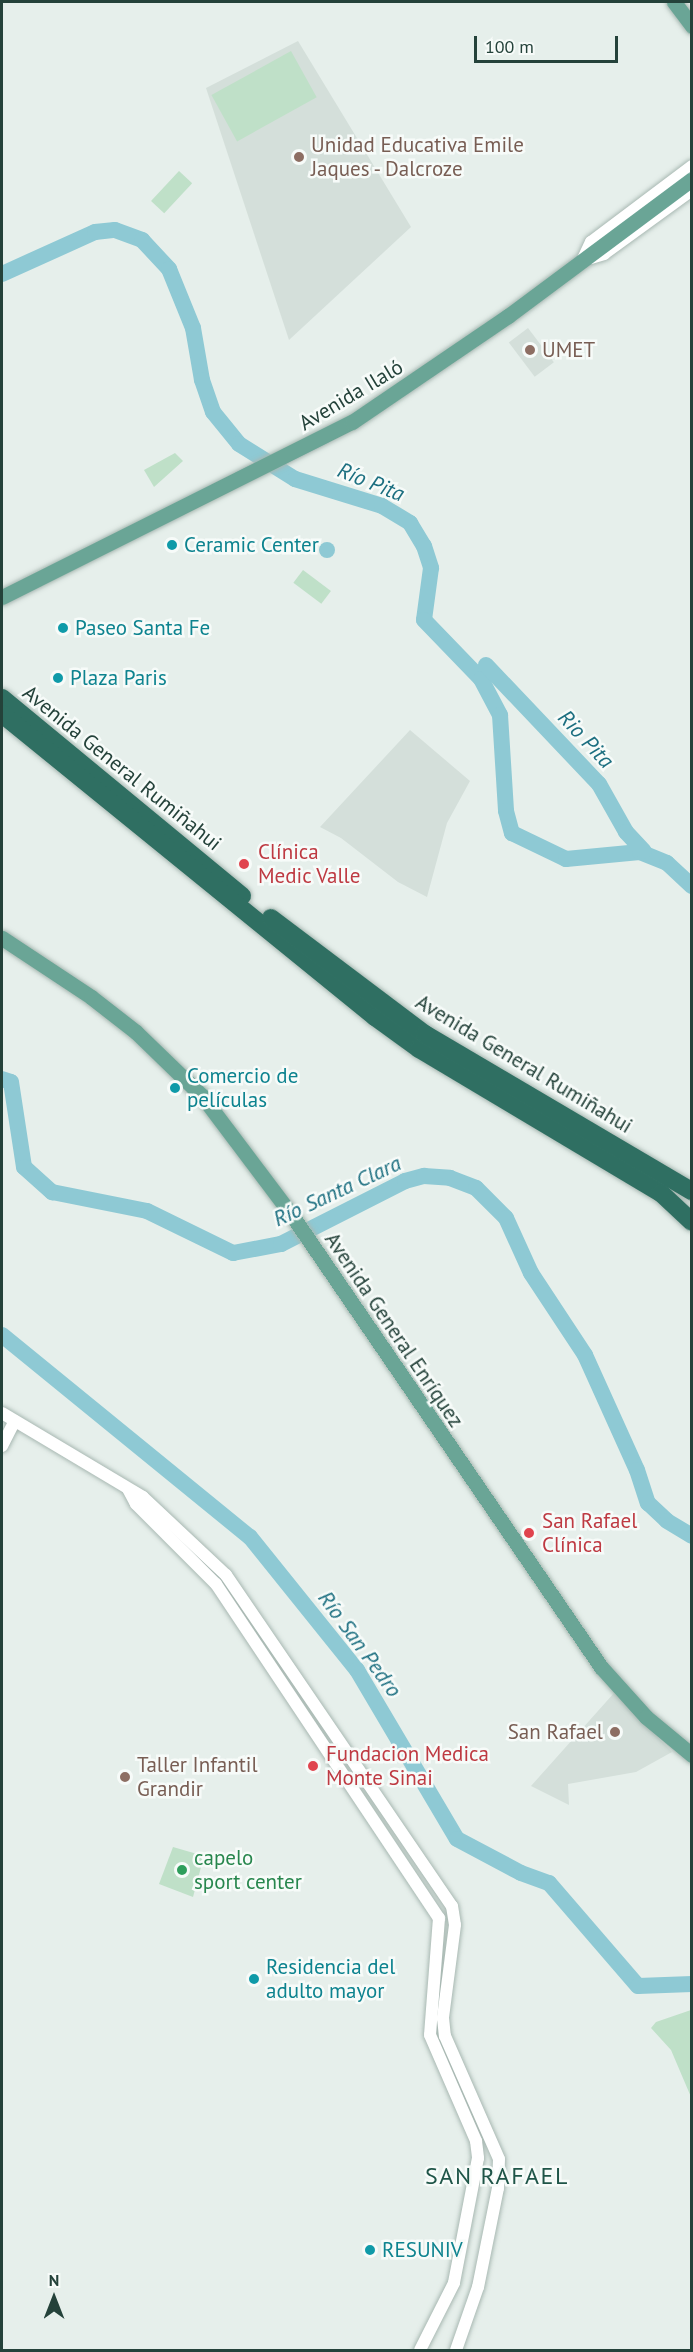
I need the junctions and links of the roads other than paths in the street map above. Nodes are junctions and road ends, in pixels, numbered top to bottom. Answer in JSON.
{"nodes":[{"id":1,"x":674,"y":2,"type":"edge"},
{"id":2,"x":692,"y":26,"type":"edge"},
{"id":3,"x":692,"y":166,"type":"edge"},
{"id":4,"x":692,"y":179,"type":"edge"},
{"id":5,"x":692,"y":190,"type":"edge"},
{"id":6,"x":581,"y":262,"type":"junction"},
{"id":7,"x":2,"y":597,"type":"edge"},
{"id":8,"x":2,"y":698,"type":"edge"},
{"id":9,"x":2,"y":714,"type":"edge"},
{"id":10,"x":2,"y":938,"type":"edge"},
{"id":11,"x":692,"y":1191,"type":"edge"},
{"id":12,"x":692,"y":1222,"type":"edge"},
{"id":13,"x":2,"y":1413,"type":"edge"},
{"id":14,"x":15,"y":1421,"type":"junction"},
{"id":15,"x":2,"y":1446,"type":"edge"},
{"id":16,"x":126,"y":1487,"type":"junction"},
{"id":17,"x":692,"y":1755,"type":"edge"},
{"id":18,"x":454,"y":1914,"type":"junction"},
{"id":19,"x":439,"y":1918,"type":"junction"},
{"id":20,"x":420,"y":2350,"type":"edge"},
{"id":21,"x":456,"y":2350,"type":"edge"}],
"edges":[{"from":1,"to":2,"type":"main road"},
{"from":3,"to":6,"type":"street"},
{"from":4,"to":6,"type":"main road","name":"Avenida Ilaló"},
{"from":5,"to":6,"type":"street"},
{"from":6,"to":7,"type":"main road","name":"Avenida Ilaló"},
{"from":8,"to":11,"type":"highway","name":"Avenida General Rumiñahui"},
{"from":9,"to":12,"type":"highway","name":"Avenida General Rumiñahui"},
{"from":10,"to":17,"type":"main road","name":"Avenida General Enríquez"},
{"from":13,"to":14,"type":"street"},
{"from":14,"to":15,"type":"street"},
{"from":14,"to":16,"type":"street"},
{"from":16,"to":18,"type":"street"},
{"from":16,"to":19,"type":"street"},
{"from":18,"to":19,"type":"street"},
{"from":18,"to":21,"type":"street"},
{"from":19,"to":20,"type":"street"}]}
